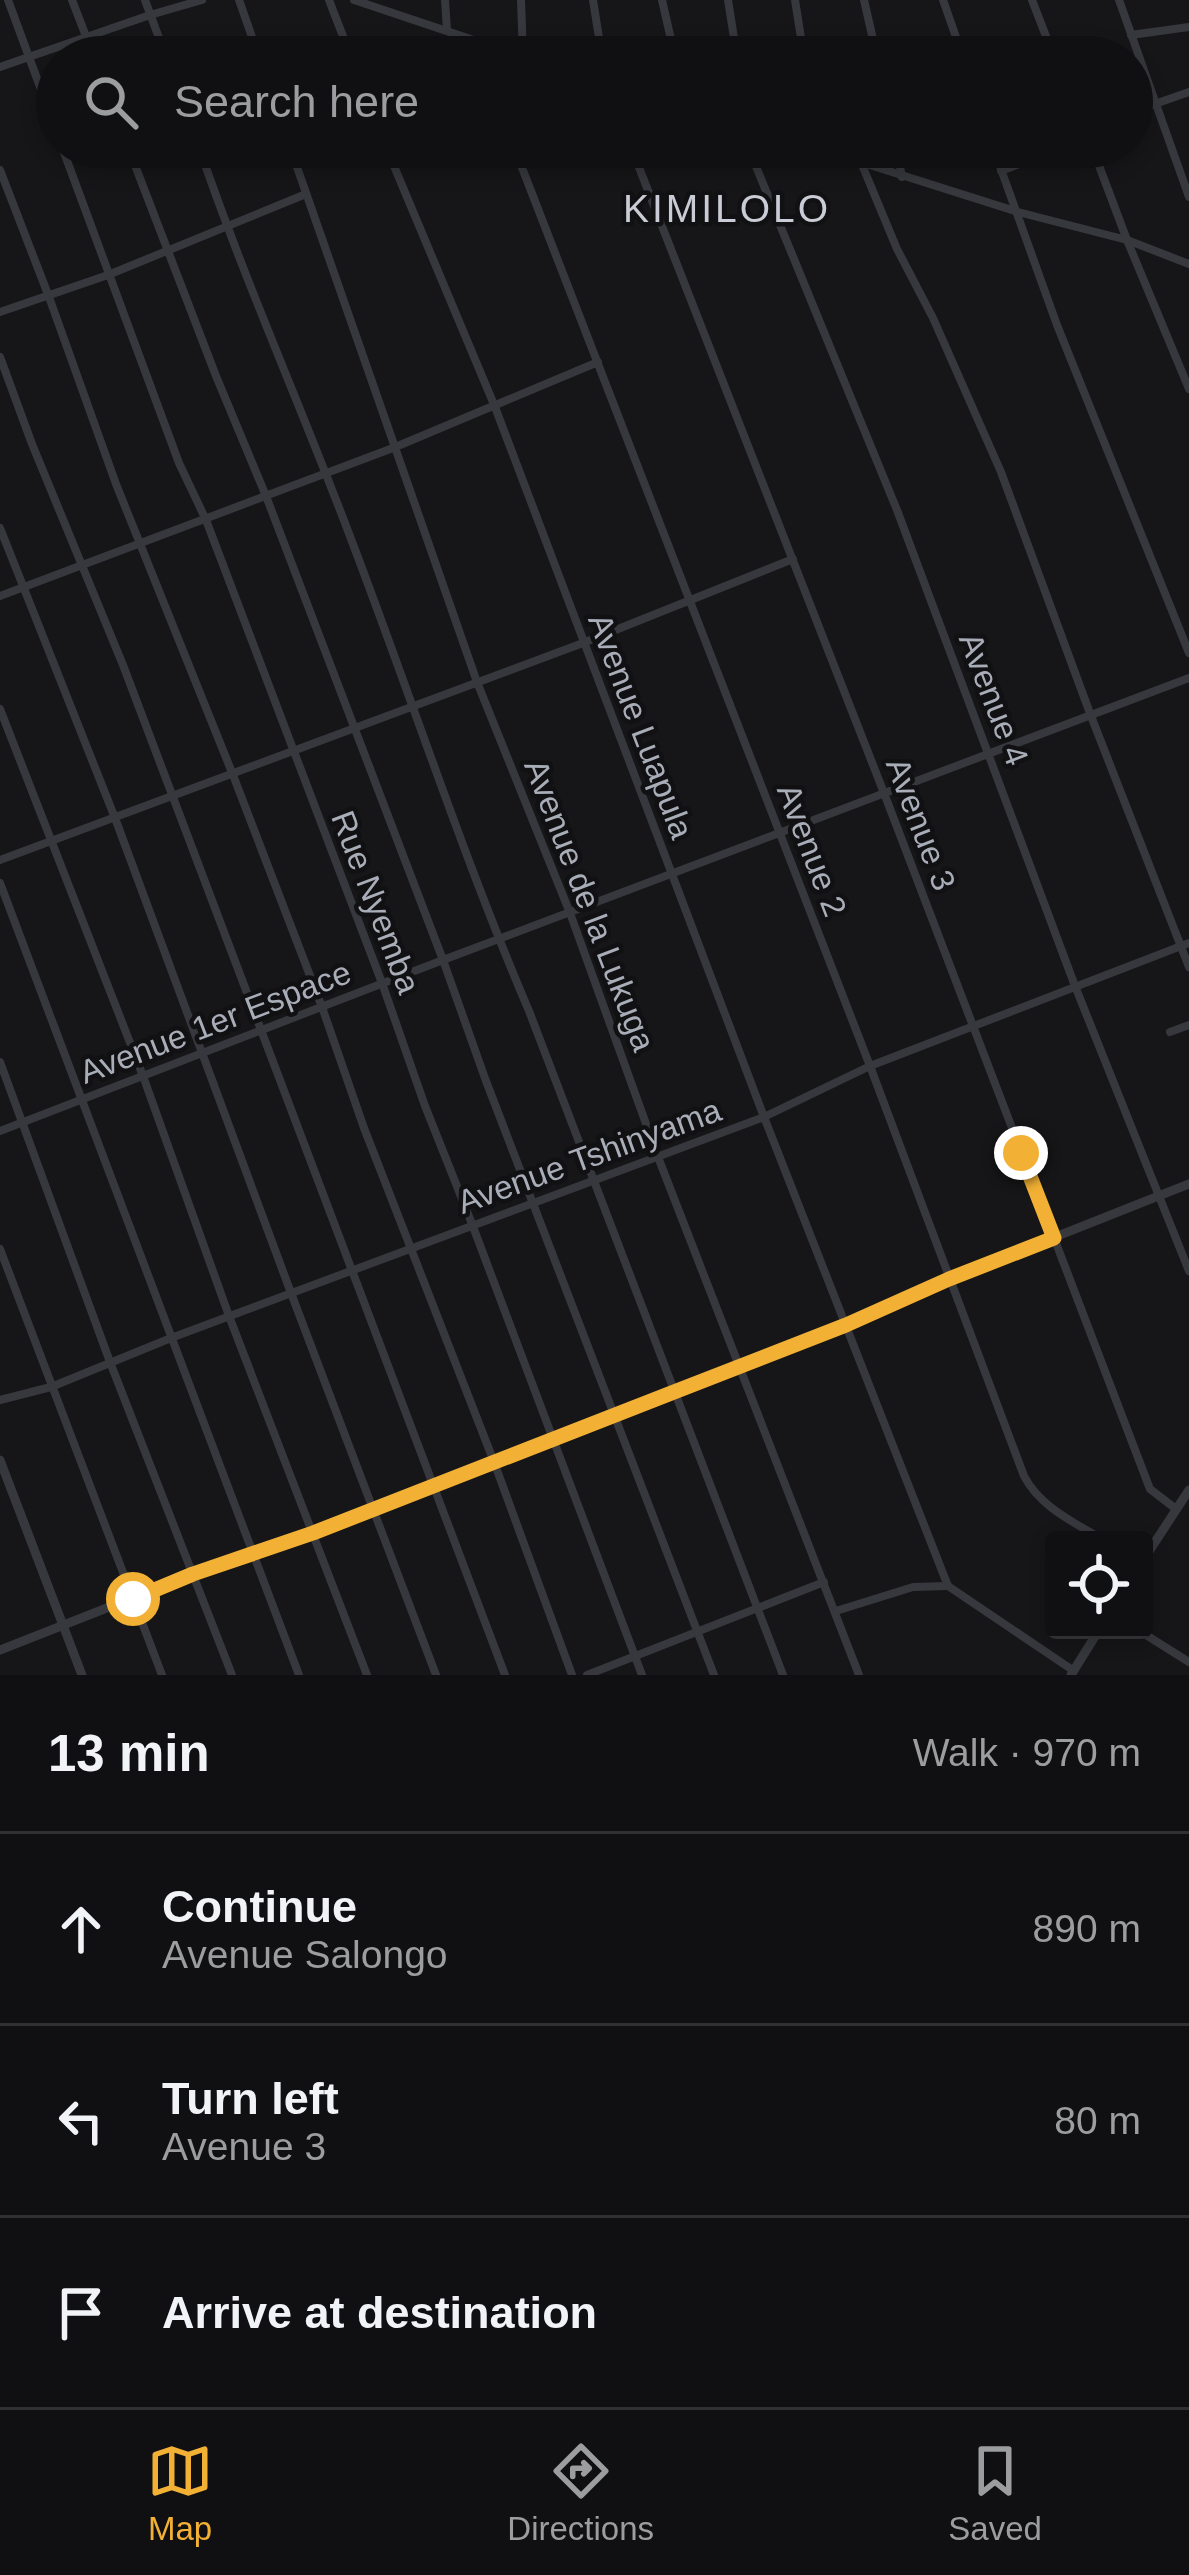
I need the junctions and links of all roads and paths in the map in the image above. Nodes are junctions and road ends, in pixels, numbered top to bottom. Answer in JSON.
{"nodes":[{"id":1,"x":8,"y":0,"type":"edge"},
{"id":2,"x":72,"y":0,"type":"edge"},
{"id":3,"x":145,"y":0,"type":"edge"},
{"id":4,"x":202,"y":0,"type":"edge"},
{"id":5,"x":239,"y":0,"type":"edge"},
{"id":6,"x":328,"y":0,"type":"edge"},
{"id":7,"x":354,"y":0,"type":"edge"},
{"id":8,"x":445,"y":0,"type":"edge"},
{"id":9,"x":521,"y":0,"type":"edge"},
{"id":10,"x":593,"y":0,"type":"edge"},
{"id":11,"x":662,"y":0,"type":"edge"},
{"id":12,"x":728,"y":0,"type":"edge"},
{"id":13,"x":795,"y":0,"type":"edge"},
{"id":14,"x":865,"y":0,"type":"edge"},
{"id":15,"x":944,"y":0,"type":"edge"},
{"id":16,"x":1032,"y":0,"type":"edge"},
{"id":17,"x":1119,"y":0,"type":"edge"},
{"id":18,"x":381,"y":4,"type":"edge"},
{"id":19,"x":150,"y":15,"type":"junction"},
{"id":20,"x":1189,"y":27,"type":"edge"},
{"id":21,"x":447,"y":31,"type":"junction"},
{"id":22,"x":1131,"y":35,"type":"joint"},
{"id":23,"x":86,"y":36,"type":"edge"},
{"id":24,"x":89,"y":36,"type":"edge"},
{"id":25,"x":158,"y":36,"type":"edge"},
{"id":26,"x":252,"y":36,"type":"edge"},
{"id":27,"x":343,"y":36,"type":"edge"},
{"id":28,"x":462,"y":36,"type":"edge"},
{"id":29,"x":523,"y":36,"type":"edge"},
{"id":30,"x":599,"y":36,"type":"edge"},
{"id":31,"x":670,"y":36,"type":"edge"},
{"id":32,"x":734,"y":36,"type":"edge"},
{"id":33,"x":801,"y":36,"type":"edge"},
{"id":34,"x":873,"y":36,"type":"edge"},
{"id":35,"x":956,"y":36,"type":"edge"},
{"id":36,"x":1046,"y":36,"type":"edge"},
{"id":37,"x":36,"y":53,"type":"edge"},
{"id":38,"x":28,"y":56,"type":"junction"},
{"id":39,"x":0,"y":67,"type":"edge"},
{"id":40,"x":36,"y":77,"type":"edge"},
{"id":41,"x":1189,"y":92,"type":"edge"},
{"id":42,"x":1153,"y":94,"type":"edge"},
{"id":43,"x":1156,"y":102,"type":"junction"},
{"id":44,"x":1153,"y":103,"type":"edge"},
{"id":45,"x":70,"y":168,"type":"edge"},
{"id":46,"x":136,"y":168,"type":"edge"},
{"id":47,"x":206,"y":168,"type":"edge"},
{"id":48,"x":297,"y":168,"type":"edge"},
{"id":49,"x":395,"y":168,"type":"edge"},
{"id":50,"x":522,"y":168,"type":"edge"},
{"id":51,"x":639,"y":168,"type":"edge"},
{"id":52,"x":757,"y":168,"type":"edge"},
{"id":53,"x":863,"y":168,"type":"edge"},
{"id":54,"x":880,"y":168,"type":"edge"},
{"id":55,"x":900,"y":168,"type":"edge"},
{"id":56,"x":1000,"y":168,"type":"edge"},
{"id":57,"x":1009,"y":168,"type":"edge"},
{"id":58,"x":1100,"y":168,"type":"edge"},
{"id":59,"x":0,"y":170,"type":"edge"},
{"id":60,"x":1001,"y":171,"type":"junction"},
{"id":61,"x":902,"y":177,"type":"junction"},
{"id":62,"x":306,"y":194,"type":"junction"},
{"id":63,"x":1189,"y":196,"type":"edge"},
{"id":64,"x":1018,"y":212,"type":"junction"},
{"id":65,"x":227,"y":226,"type":"junction"},
{"id":66,"x":1127,"y":240,"type":"junction"},
{"id":67,"x":168,"y":251,"type":"junction"},
{"id":68,"x":1189,"y":264,"type":"edge"},
{"id":69,"x":108,"y":275,"type":"junction"},
{"id":70,"x":49,"y":297,"type":"junction"},
{"id":71,"x":0,"y":312,"type":"edge"},
{"id":72,"x":0,"y":357,"type":"edge"},
{"id":73,"x":598,"y":362,"type":"junction"},
{"id":74,"x":1189,"y":389,"type":"edge"},
{"id":75,"x":495,"y":407,"type":"junction"},
{"id":76,"x":393,"y":448,"type":"junction"},
{"id":77,"x":326,"y":472,"type":"junction"},
{"id":78,"x":266,"y":496,"type":"junction"},
{"id":79,"x":206,"y":520,"type":"junction"},
{"id":80,"x":0,"y":529,"type":"edge"},
{"id":81,"x":141,"y":545,"type":"junction"},
{"id":82,"x":793,"y":559,"type":"junction"},
{"id":83,"x":81,"y":566,"type":"junction"},
{"id":84,"x":22,"y":588,"type":"junction"},
{"id":85,"x":0,"y":596,"type":"edge"},
{"id":86,"x":690,"y":601,"type":"junction"},
{"id":87,"x":583,"y":643,"type":"junction"},
{"id":88,"x":1189,"y":653,"type":"edge"},
{"id":89,"x":1189,"y":678,"type":"edge"},
{"id":90,"x":477,"y":682,"type":"junction"},
{"id":91,"x":414,"y":705,"type":"junction"},
{"id":92,"x":0,"y":709,"type":"edge"},
{"id":93,"x":1091,"y":716,"type":"junction"},
{"id":94,"x":354,"y":728,"type":"junction"},
{"id":95,"x":293,"y":751,"type":"junction"},
{"id":96,"x":989,"y":753,"type":"junction"},
{"id":97,"x":233,"y":775,"type":"junction"},
{"id":98,"x":884,"y":794,"type":"junction"},
{"id":99,"x":173,"y":797,"type":"junction"},
{"id":100,"x":115,"y":818,"type":"junction"},
{"id":101,"x":780,"y":833,"type":"junction"},
{"id":102,"x":53,"y":841,"type":"junction"},
{"id":103,"x":0,"y":860,"type":"edge"},
{"id":104,"x":673,"y":873,"type":"junction"},
{"id":105,"x":0,"y":883,"type":"edge"},
{"id":106,"x":570,"y":913,"type":"junction"},
{"id":107,"x":498,"y":940,"type":"junction"},
{"id":108,"x":1185,"y":945,"type":"edge"},
{"id":109,"x":443,"y":960,"type":"junction"},
{"id":110,"x":1189,"y":967,"type":"edge"},
{"id":111,"x":382,"y":983,"type":"junction"},
{"id":112,"x":1075,"y":986,"type":"junction"},
{"id":113,"x":322,"y":1006,"type":"junction"},
{"id":114,"x":1189,"y":1025,"type":"edge"},
{"id":115,"x":972,"y":1026,"type":"junction"},
{"id":116,"x":262,"y":1029,"type":"junction"},
{"id":117,"x":1170,"y":1032,"type":"dead end"},
{"id":118,"x":202,"y":1052,"type":"junction"},
{"id":119,"x":0,"y":1062,"type":"edge"},
{"id":120,"x":870,"y":1066,"type":"junction"},
{"id":121,"x":143,"y":1076,"type":"junction"},
{"id":122,"x":82,"y":1098,"type":"junction"},
{"id":123,"x":764,"y":1117,"type":"junction"},
{"id":124,"x":24,"y":1122,"type":"junction"},
{"id":125,"x":0,"y":1131,"type":"edge"},
{"id":126,"x":658,"y":1156,"type":"junction"},
{"id":127,"x":593,"y":1180,"type":"junction"},
{"id":128,"x":1189,"y":1184,"type":"edge"},
{"id":129,"x":1160,"y":1196,"type":"junction"},
{"id":130,"x":534,"y":1201,"type":"junction"},
{"id":131,"x":472,"y":1224,"type":"junction"},
{"id":132,"x":1054,"y":1238,"type":"junction"},
{"id":133,"x":0,"y":1249,"type":"edge"},
{"id":134,"x":412,"y":1249,"type":"junction"},
{"id":135,"x":1189,"y":1270,"type":"edge"},
{"id":136,"x":351,"y":1271,"type":"junction"},
{"id":137,"x":949,"y":1279,"type":"junction"},
{"id":138,"x":291,"y":1293,"type":"junction"},
{"id":139,"x":229,"y":1316,"type":"junction"},
{"id":140,"x":846,"y":1325,"type":"junction"},
{"id":141,"x":171,"y":1337,"type":"junction"},
{"id":142,"x":110,"y":1362,"type":"junction"},
{"id":143,"x":738,"y":1365,"type":"junction"},
{"id":144,"x":51,"y":1388,"type":"junction"},
{"id":145,"x":674,"y":1392,"type":"junction"},
{"id":146,"x":0,"y":1400,"type":"edge"},
{"id":147,"x":614,"y":1414,"type":"junction"},
{"id":148,"x":553,"y":1439,"type":"junction"},
{"id":149,"x":0,"y":1460,"type":"edge"},
{"id":150,"x":494,"y":1462,"type":"junction"},
{"id":151,"x":433,"y":1486,"type":"junction"},
{"id":152,"x":1189,"y":1490,"type":"edge"},
{"id":153,"x":373,"y":1508,"type":"junction"},
{"id":154,"x":1176,"y":1509,"type":"junction"},
{"id":155,"x":1089,"y":1531,"type":"edge"},
{"id":156,"x":313,"y":1533,"type":"junction"},
{"id":157,"x":1153,"y":1545,"type":"edge"},
{"id":158,"x":252,"y":1554,"type":"junction"},
{"id":159,"x":193,"y":1574,"type":"junction"},
{"id":160,"x":824,"y":1582,"type":"junction"},
{"id":161,"x":948,"y":1586,"type":"junction"},
{"id":162,"x":133,"y":1599,"type":"junction"},
{"id":163,"x":758,"y":1608,"type":"junction"},
{"id":164,"x":836,"y":1612,"type":"junction"},
{"id":165,"x":63,"y":1626,"type":"junction"},
{"id":166,"x":698,"y":1634,"type":"junction"},
{"id":167,"x":1094,"y":1639,"type":"edge"},
{"id":168,"x":1152,"y":1639,"type":"edge"},
{"id":169,"x":0,"y":1650,"type":"edge"},
{"id":170,"x":634,"y":1656,"type":"junction"},
{"id":171,"x":1189,"y":1662,"type":"edge"},
{"id":172,"x":1075,"y":1673,"type":"edge"},
{"id":173,"x":82,"y":1675,"type":"edge"},
{"id":174,"x":162,"y":1675,"type":"edge"},
{"id":175,"x":232,"y":1675,"type":"edge"},
{"id":176,"x":299,"y":1675,"type":"edge"},
{"id":177,"x":368,"y":1675,"type":"edge"},
{"id":178,"x":436,"y":1675,"type":"edge"},
{"id":179,"x":505,"y":1675,"type":"edge"},
{"id":180,"x":572,"y":1675,"type":"edge"},
{"id":181,"x":587,"y":1675,"type":"edge"},
{"id":182,"x":642,"y":1675,"type":"edge"},
{"id":183,"x":714,"y":1675,"type":"edge"},
{"id":184,"x":783,"y":1675,"type":"edge"},
{"id":185,"x":860,"y":1675,"type":"edge"}],
"edges":[{"from":1,"to":38,"type":"street"},
{"from":2,"to":23,"type":"street"},
{"from":3,"to":19,"type":"street"},
{"from":4,"to":19,"type":"street"},
{"from":5,"to":26,"type":"street"},
{"from":6,"to":27,"type":"street"},
{"from":7,"to":18,"type":"street"},
{"from":8,"to":21,"type":"street"},
{"from":9,"to":29,"type":"street"},
{"from":10,"to":30,"type":"street"},
{"from":11,"to":31,"type":"street"},
{"from":12,"to":32,"type":"street"},
{"from":13,"to":33,"type":"street"},
{"from":14,"to":34,"type":"street"},
{"from":15,"to":35,"type":"street"},
{"from":16,"to":36,"type":"street"},
{"from":17,"to":22,"type":"street"},
{"from":18,"to":21,"type":"street"},
{"from":19,"to":24,"type":"street"},
{"from":19,"to":25,"type":"street"},
{"from":20,"to":22,"type":"street"},
{"from":21,"to":28,"type":"street"},
{"from":37,"to":38,"type":"street"},
{"from":38,"to":39,"type":"street"},
{"from":38,"to":40,"type":"street"},
{"from":41,"to":43,"type":"street"},
{"from":42,"to":43,"type":"street"},
{"from":43,"to":44,"type":"street"},
{"from":43,"to":63,"type":"street"},
{"from":45,"to":69,"type":"street","name":"Rue Nyemba"},
{"from":46,"to":67,"type":"street"},
{"from":47,"to":65,"type":"street"},
{"from":48,"to":62,"type":"street","name":"Avenue de la Lukuga"},
{"from":49,"to":75,"type":"street","name":"Avenue Luapula"},
{"from":50,"to":73,"type":"street","name":"Avenue 2"},
{"from":51,"to":82,"type":"street","name":"Avenue 3"},
{"from":52,"to":96,"type":"street","name":"Avenue 4"},
{"from":53,"to":93,"type":"street"},
{"from":54,"to":61,"type":"street"},
{"from":55,"to":61,"type":"street"},
{"from":56,"to":60,"type":"street"},
{"from":57,"to":60,"type":"street"},
{"from":58,"to":66,"type":"street"},
{"from":59,"to":70,"type":"street"},
{"from":60,"to":64,"type":"street"},
{"from":61,"to":64,"type":"street"},
{"from":62,"to":65,"type":"street"},
{"from":62,"to":76,"type":"street","name":"Avenue de la Lukuga"},
{"from":64,"to":66,"type":"street"},
{"from":64,"to":88,"type":"street"},
{"from":65,"to":67,"type":"street"},
{"from":65,"to":77,"type":"street"},
{"from":66,"to":68,"type":"street"},
{"from":66,"to":74,"type":"street"},
{"from":67,"to":69,"type":"street"},
{"from":67,"to":78,"type":"street"},
{"from":69,"to":70,"type":"street"},
{"from":69,"to":79,"type":"street","name":"Rue Nyemba"},
{"from":70,"to":71,"type":"street"},
{"from":70,"to":81,"type":"street"},
{"from":72,"to":83,"type":"street"},
{"from":73,"to":75,"type":"street"},
{"from":73,"to":86,"type":"street","name":"Avenue 2"},
{"from":75,"to":76,"type":"street"},
{"from":75,"to":87,"type":"street","name":"Avenue Luapula"},
{"from":76,"to":77,"type":"street"},
{"from":76,"to":90,"type":"street","name":"Avenue de la Lukuga"},
{"from":77,"to":78,"type":"street"},
{"from":77,"to":91,"type":"street"},
{"from":78,"to":79,"type":"street"},
{"from":78,"to":94,"type":"street"},
{"from":79,"to":81,"type":"street"},
{"from":79,"to":95,"type":"street","name":"Rue Nyemba"},
{"from":80,"to":84,"type":"street"},
{"from":81,"to":83,"type":"street"},
{"from":81,"to":97,"type":"street"},
{"from":82,"to":86,"type":"street"},
{"from":82,"to":98,"type":"street","name":"Avenue 3"},
{"from":83,"to":84,"type":"street"},
{"from":83,"to":99,"type":"street"},
{"from":84,"to":85,"type":"street"},
{"from":84,"to":100,"type":"street"},
{"from":86,"to":87,"type":"street"},
{"from":86,"to":101,"type":"street","name":"Avenue 2"},
{"from":87,"to":90,"type":"street"},
{"from":87,"to":104,"type":"street","name":"Avenue Luapula"},
{"from":89,"to":93,"type":"street","name":"Avenue 1er Espace"},
{"from":90,"to":91,"type":"street"},
{"from":90,"to":106,"type":"street","name":"Avenue de la Lukuga"},
{"from":91,"to":94,"type":"street"},
{"from":91,"to":107,"type":"street"},
{"from":92,"to":102,"type":"street"},
{"from":93,"to":96,"type":"street","name":"Avenue 1er Espace"},
{"from":93,"to":108,"type":"street"},
{"from":94,"to":95,"type":"street"},
{"from":94,"to":109,"type":"street"},
{"from":95,"to":97,"type":"street"},
{"from":95,"to":111,"type":"street","name":"Rue Nyemba"},
{"from":96,"to":98,"type":"street","name":"Avenue 1er Espace"},
{"from":96,"to":112,"type":"street","name":"Avenue 4"},
{"from":97,"to":99,"type":"street"},
{"from":97,"to":113,"type":"street"},
{"from":98,"to":101,"type":"street","name":"Avenue 1er Espace"},
{"from":98,"to":115,"type":"street","name":"Avenue 3"},
{"from":99,"to":100,"type":"street"},
{"from":99,"to":116,"type":"street"},
{"from":100,"to":102,"type":"street"},
{"from":100,"to":118,"type":"street"},
{"from":101,"to":104,"type":"street","name":"Avenue 1er Espace"},
{"from":101,"to":120,"type":"street","name":"Avenue 2"},
{"from":102,"to":103,"type":"street"},
{"from":102,"to":121,"type":"street"},
{"from":104,"to":106,"type":"street","name":"Avenue 1er Espace"},
{"from":104,"to":123,"type":"street","name":"Avenue Luapula"},
{"from":105,"to":122,"type":"street"},
{"from":106,"to":107,"type":"street","name":"Avenue 1er Espace"},
{"from":106,"to":126,"type":"street","name":"Avenue de la Lukuga"},
{"from":107,"to":109,"type":"street","name":"Avenue 1er Espace"},
{"from":107,"to":127,"type":"street"},
{"from":108,"to":110,"type":"street"},
{"from":108,"to":112,"type":"street","name":"Avenue Tshinyama"},
{"from":109,"to":111,"type":"street","name":"Avenue 1er Espace"},
{"from":109,"to":130,"type":"street"},
{"from":111,"to":113,"type":"street","name":"Avenue 1er Espace"},
{"from":111,"to":131,"type":"street","name":"Rue Nyemba"},
{"from":112,"to":115,"type":"street","name":"Avenue Tshinyama"},
{"from":112,"to":129,"type":"street","name":"Avenue 4"},
{"from":113,"to":116,"type":"street","name":"Avenue 1er Espace"},
{"from":113,"to":134,"type":"street"},
{"from":114,"to":117,"type":"street"},
{"from":115,"to":120,"type":"street","name":"Avenue Tshinyama"},
{"from":115,"to":132,"type":"street","name":"Avenue 3"},
{"from":116,"to":118,"type":"street","name":"Avenue 1er Espace"},
{"from":116,"to":136,"type":"street"},
{"from":118,"to":121,"type":"street","name":"Avenue 1er Espace"},
{"from":118,"to":138,"type":"street"},
{"from":119,"to":124,"type":"street"},
{"from":120,"to":123,"type":"street","name":"Avenue Tshinyama"},
{"from":120,"to":137,"type":"street","name":"Avenue 2"},
{"from":121,"to":122,"type":"street","name":"Avenue 1er Espace"},
{"from":121,"to":139,"type":"street"},
{"from":122,"to":124,"type":"street","name":"Avenue 1er Espace"},
{"from":122,"to":141,"type":"street"},
{"from":123,"to":126,"type":"street","name":"Avenue Tshinyama"},
{"from":123,"to":140,"type":"street","name":"Avenue Luapula"},
{"from":124,"to":125,"type":"street","name":"Avenue 1er Espace"},
{"from":124,"to":142,"type":"street"},
{"from":126,"to":127,"type":"street","name":"Avenue Tshinyama"},
{"from":126,"to":143,"type":"street","name":"Avenue de la Lukuga"},
{"from":127,"to":130,"type":"street","name":"Avenue Tshinyama"},
{"from":127,"to":145,"type":"street"},
{"from":128,"to":129,"type":"street"},
{"from":129,"to":132,"type":"street"},
{"from":129,"to":135,"type":"street","name":"Avenue 4"},
{"from":130,"to":131,"type":"street","name":"Avenue Tshinyama"},
{"from":130,"to":147,"type":"street"},
{"from":131,"to":134,"type":"street","name":"Avenue Tshinyama"},
{"from":131,"to":148,"type":"street","name":"Rue Nyemba"},
{"from":132,"to":137,"type":"street"},
{"from":132,"to":154,"type":"street","name":"Avenue 3"},
{"from":133,"to":144,"type":"street"},
{"from":134,"to":136,"type":"street","name":"Avenue Tshinyama"},
{"from":134,"to":150,"type":"street"},
{"from":136,"to":138,"type":"street","name":"Avenue Tshinyama"},
{"from":136,"to":151,"type":"street"},
{"from":137,"to":140,"type":"street"},
{"from":137,"to":155,"type":"street","name":"Avenue 2"},
{"from":138,"to":139,"type":"street","name":"Avenue Tshinyama"},
{"from":138,"to":153,"type":"street"},
{"from":139,"to":141,"type":"street","name":"Avenue Tshinyama"},
{"from":139,"to":156,"type":"street"},
{"from":140,"to":143,"type":"street"},
{"from":140,"to":161,"type":"street","name":"Avenue Luapula"},
{"from":141,"to":142,"type":"street","name":"Avenue Tshinyama"},
{"from":141,"to":158,"type":"street"},
{"from":142,"to":144,"type":"street","name":"Avenue Tshinyama"},
{"from":142,"to":159,"type":"street"},
{"from":143,"to":145,"type":"street"},
{"from":143,"to":160,"type":"street","name":"Avenue de la Lukuga"},
{"from":144,"to":146,"type":"street","name":"Avenue Tshinyama"},
{"from":144,"to":162,"type":"street"},
{"from":145,"to":147,"type":"street"},
{"from":145,"to":163,"type":"street"},
{"from":147,"to":148,"type":"street"},
{"from":147,"to":166,"type":"street"},
{"from":148,"to":150,"type":"street"},
{"from":148,"to":170,"type":"street","name":"Rue Nyemba"},
{"from":149,"to":165,"type":"street"},
{"from":150,"to":151,"type":"street"},
{"from":150,"to":180,"type":"street"},
{"from":151,"to":153,"type":"street"},
{"from":151,"to":179,"type":"street"},
{"from":152,"to":154,"type":"street"},
{"from":153,"to":156,"type":"street"},
{"from":153,"to":178,"type":"street"},
{"from":154,"to":157,"type":"street"},
{"from":156,"to":158,"type":"street"},
{"from":156,"to":177,"type":"street"},
{"from":158,"to":159,"type":"street"},
{"from":158,"to":176,"type":"street"},
{"from":159,"to":162,"type":"street"},
{"from":159,"to":175,"type":"street"},
{"from":160,"to":163,"type":"street"},
{"from":160,"to":164,"type":"street","name":"Avenue de la Lukuga"},
{"from":161,"to":164,"type":"street"},
{"from":161,"to":172,"type":"street"},
{"from":162,"to":165,"type":"street"},
{"from":162,"to":174,"type":"street"},
{"from":163,"to":166,"type":"street"},
{"from":163,"to":184,"type":"street"},
{"from":164,"to":185,"type":"street","name":"Avenue de la Lukuga"},
{"from":165,"to":169,"type":"street"},
{"from":165,"to":173,"type":"street"},
{"from":166,"to":170,"type":"street"},
{"from":166,"to":183,"type":"street"},
{"from":167,"to":172,"type":"street"},
{"from":168,"to":171,"type":"street"},
{"from":170,"to":181,"type":"street"},
{"from":170,"to":182,"type":"street","name":"Rue Nyemba"}]}
